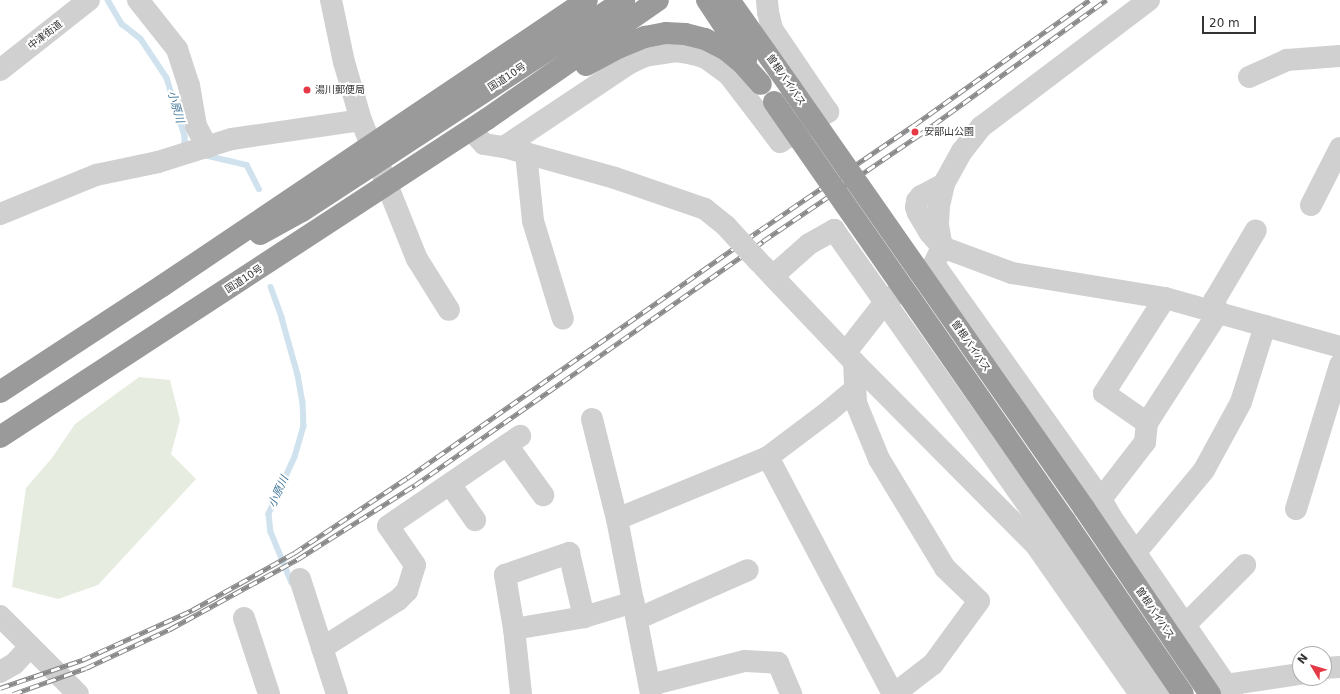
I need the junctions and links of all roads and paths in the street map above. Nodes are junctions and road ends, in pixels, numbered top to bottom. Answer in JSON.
{"nodes":[{"id":1,"x":89,"y":0,"type":"edge"},
{"id":2,"x":138,"y":0,"type":"edge"},
{"id":3,"x":331,"y":0,"type":"edge"},
{"id":4,"x":587,"y":0,"type":"edge"},
{"id":5,"x":624,"y":0,"type":"edge"},
{"id":6,"x":658,"y":0,"type":"edge"},
{"id":7,"x":707,"y":0,"type":"edge"},
{"id":8,"x":729,"y":0,"type":"edge"},
{"id":9,"x":752,"y":0,"type":"edge"},
{"id":10,"x":767,"y":0,"type":"edge"},
{"id":11,"x":1149,"y":0,"type":"edge"},
{"id":12,"x":1340,"y":56,"type":"edge"},
{"id":13,"x":778,"y":68,"type":"junction"},
{"id":14,"x":0,"y":70,"type":"edge"},
{"id":15,"x":1249,"y":77,"type":"dead end"},
{"id":16,"x":761,"y":84,"type":"junction"},
{"id":17,"x":361,"y":120,"type":"junction"},
{"id":18,"x":479,"y":125,"type":"junction"},
{"id":19,"x":206,"y":147,"type":"junction"},
{"id":20,"x":504,"y":147,"type":"junction"},
{"id":21,"x":1340,"y":148,"type":"edge"},
{"id":22,"x":374,"y":153,"type":"junction"},
{"id":23,"x":526,"y":153,"type":"junction"},
{"id":24,"x":386,"y":185,"type":"junction"},
{"id":25,"x":1311,"y":205,"type":"dead end"},
{"id":26,"x":0,"y":214,"type":"edge"},
{"id":27,"x":1256,"y":230,"type":"dead end"},
{"id":28,"x":938,"y":255,"type":"junction"},
{"id":29,"x":766,"y":269,"type":"junction"},
{"id":30,"x":1165,"y":298,"type":"junction"},
{"id":31,"x":885,"y":302,"type":"junction"},
{"id":32,"x":449,"y":310,"type":"dead end"},
{"id":33,"x":1218,"y":313,"type":"junction"},
{"id":34,"x":563,"y":319,"type":"dead end"},
{"id":35,"x":1264,"y":326,"type":"junction"},
{"id":36,"x":1340,"y":347,"type":"edge"},
{"id":37,"x":850,"y":357,"type":"junction"},
{"id":38,"x":1340,"y":365,"type":"edge"},
{"id":39,"x":854,"y":390,"type":"junction"},
{"id":40,"x":0,"y":392,"type":"edge"},
{"id":41,"x":592,"y":419,"type":"dead end"},
{"id":42,"x":1147,"y":423,"type":"junction"},
{"id":43,"x":0,"y":437,"type":"edge"},
{"id":44,"x":768,"y":457,"type":"junction"},
{"id":45,"x":450,"y":484,"type":"junction"},
{"id":46,"x":543,"y":495,"type":"dead end"},
{"id":47,"x":1092,"y":504,"type":"junction"},
{"id":48,"x":1296,"y":508,"type":"dead end"},
{"id":49,"x":617,"y":519,"type":"junction"},
{"id":50,"x":475,"y":520,"type":"dead end"},
{"id":51,"x":1136,"y":552,"type":"junction"},
{"id":52,"x":1245,"y":565,"type":"dead end"},
{"id":53,"x":748,"y":570,"type":"dead end"},
{"id":54,"x":300,"y":579,"type":"dead end"},
{"id":55,"x":635,"y":610,"type":"junction"},
{"id":56,"x":0,"y":616,"type":"edge"},
{"id":57,"x":584,"y":617,"type":"junction"},
{"id":58,"x":244,"y":618,"type":"dead end"},
{"id":59,"x":1185,"y":625,"type":"junction"},
{"id":60,"x":514,"y":629,"type":"junction"},
{"id":61,"x":30,"y":647,"type":"junction"},
{"id":62,"x":322,"y":648,"type":"junction"},
{"id":63,"x":0,"y":672,"type":"edge"},
{"id":64,"x":1292,"y":676,"type":"edge"},
{"id":65,"x":651,"y":690,"type":"edge"},
{"id":66,"x":1223,"y":691,"type":"edge"},
{"id":67,"x":71,"y":693,"type":"edge"},
{"id":68,"x":269,"y":694,"type":"edge"},
{"id":69,"x":337,"y":694,"type":"edge"},
{"id":70,"x":521,"y":694,"type":"edge"},
{"id":71,"x":791,"y":694,"type":"edge"},
{"id":72,"x":893,"y":694,"type":"edge"},
{"id":73,"x":1140,"y":694,"type":"edge"},
{"id":74,"x":1161,"y":694,"type":"edge"},
{"id":75,"x":1183,"y":694,"type":"edge"}],
"edges":[{"from":1,"to":14,"type":"street","name":"中津街道"},
{"from":2,"to":19,"type":"street"},
{"from":3,"to":17,"type":"street"},
{"from":4,"to":22,"type":"highway","name":"国道10号"},
{"from":5,"to":22,"type":"highway","name":"国道10号"},
{"from":6,"to":18,"type":"highway"},
{"from":7,"to":16,"type":"highway"},
{"from":8,"to":13,"type":"highway","name":"曽根バイパス"},
{"from":9,"to":13,"type":"street"},
{"from":10,"to":20,"type":"street"},
{"from":11,"to":28,"type":"street"},
{"from":12,"to":15,"type":"street"},
{"from":13,"to":47,"type":"highway","name":"曽根バイパス","bridge":true},
{"from":16,"to":18,"type":"highway"},
{"from":16,"to":75,"type":"highway","bridge":true},
{"from":17,"to":19,"type":"street"},
{"from":17,"to":22,"type":"street"},
{"from":18,"to":20,"type":"street"},
{"from":18,"to":24,"type":"highway","name":"国道10号"},
{"from":19,"to":26,"type":"street"},
{"from":20,"to":23,"type":"street"},
{"from":21,"to":25,"type":"street"},
{"from":22,"to":24,"type":"street"},
{"from":22,"to":40,"type":"highway","name":"国道10号"},
{"from":23,"to":29,"type":"street","bridge":true},
{"from":23,"to":34,"type":"street"},
{"from":24,"to":32,"type":"street"},
{"from":24,"to":43,"type":"highway","name":"国道10号"},
{"from":27,"to":33,"type":"street"},
{"from":28,"to":30,"type":"street"},
{"from":28,"to":31,"type":"street"},
{"from":28,"to":47,"type":"street"},
{"from":29,"to":31,"type":"street"},
{"from":29,"to":37,"type":"street"},
{"from":30,"to":33,"type":"street"},
{"from":30,"to":42,"type":"street"},
{"from":31,"to":37,"type":"street"},
{"from":31,"to":74,"type":"street"},
{"from":33,"to":35,"type":"street"},
{"from":33,"to":42,"type":"street"},
{"from":35,"to":36,"type":"street"},
{"from":35,"to":51,"type":"street"},
{"from":37,"to":39,"type":"street"},
{"from":37,"to":73,"type":"street"},
{"from":38,"to":48,"type":"street"},
{"from":39,"to":44,"type":"street"},
{"from":39,"to":72,"type":"street"},
{"from":41,"to":49,"type":"street"},
{"from":42,"to":47,"type":"street"},
{"from":44,"to":49,"type":"street"},
{"from":44,"to":72,"type":"street"},
{"from":45,"to":46,"type":"street"},
{"from":45,"to":50,"type":"street"},
{"from":45,"to":62,"type":"street"},
{"from":47,"to":51,"type":"street"},
{"from":47,"to":66,"type":"highway","name":"曽根バイパス"},
{"from":49,"to":55,"type":"street"},
{"from":51,"to":59,"type":"street"},
{"from":52,"to":59,"type":"street"},
{"from":53,"to":55,"type":"street"},
{"from":54,"to":62,"type":"street"},
{"from":55,"to":57,"type":"street"},
{"from":55,"to":65,"type":"street"},
{"from":56,"to":61,"type":"street"},
{"from":57,"to":60,"type":"street"},
{"from":57,"to":60,"type":"street"},
{"from":58,"to":68,"type":"street"},
{"from":59,"to":66,"type":"street"},
{"from":60,"to":70,"type":"street"},
{"from":61,"to":63,"type":"street"},
{"from":61,"to":67,"type":"street"},
{"from":62,"to":69,"type":"street"},
{"from":64,"to":66,"type":"street"},
{"from":65,"to":71,"type":"street"}]}
